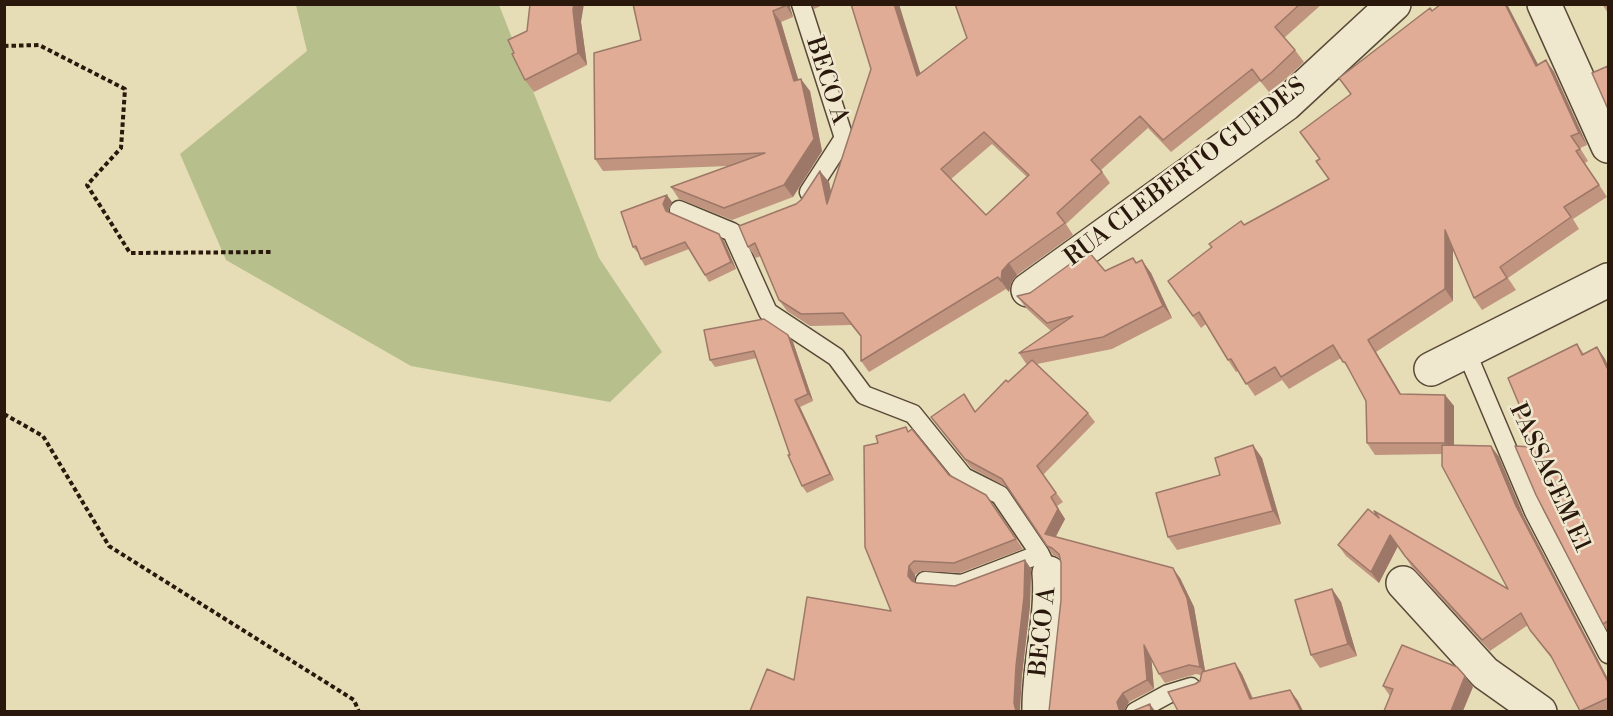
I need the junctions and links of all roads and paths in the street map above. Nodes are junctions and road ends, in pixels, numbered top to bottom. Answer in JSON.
{"nodes":[{"id":1,"x":801,"y":4,"type":"edge"},
{"id":2,"x":1395,"y":4,"type":"edge"},
{"id":3,"x":1544,"y":4,"type":"edge"},
{"id":4,"x":4,"y":46,"type":"edge"},
{"id":5,"x":1608,"y":146,"type":"edge"},
{"id":6,"x":800,"y":206,"type":"edge"},
{"id":7,"x":679,"y":210,"type":"dead end"},
{"id":8,"x":752,"y":224,"type":"edge"},
{"id":9,"x":732,"y":232,"type":"junction"},
{"id":10,"x":273,"y":252,"type":"dead end"},
{"id":11,"x":1608,"y":280,"type":"edge"},
{"id":12,"x":1028,"y":290,"type":"dead end"},
{"id":13,"x":1466,"y":351,"type":"junction"},
{"id":14,"x":1431,"y":369,"type":"dead end"},
{"id":15,"x":4,"y":414,"type":"edge"},
{"id":16,"x":1044,"y":563,"type":"junction"},
{"id":17,"x":925,"y":581,"type":"edge"},
{"id":18,"x":1403,"y":583,"type":"dead end"},
{"id":19,"x":1608,"y":654,"type":"edge"},
{"id":20,"x":1199,"y":685,"type":"edge"},
{"id":21,"x":359,"y":711,"type":"edge"},
{"id":22,"x":1039,"y":711,"type":"edge"},
{"id":23,"x":1135,"y":711,"type":"edge"},
{"id":24,"x":1540,"y":711,"type":"edge"}],
"edges":[{"from":1,"to":6,"type":"lane","name":"BECO A"},
{"from":2,"to":12,"type":"street","name":"RUA CLEBERTO GUEDES"},
{"from":3,"to":5,"type":"street"},
{"from":4,"to":10,"type":"path"},
{"from":7,"to":9,"type":"lane"},
{"from":8,"to":9,"type":"lane"},
{"from":9,"to":16,"type":"lane","name":"BECO A"},
{"from":11,"to":13,"type":"street"},
{"from":13,"to":14,"type":"street"},
{"from":13,"to":19,"type":"lane","name":"PASSAGEM E1"},
{"from":15,"to":21,"type":"path"},
{"from":16,"to":17,"type":"lane"},
{"from":16,"to":22,"type":"street","name":"BECO A"},
{"from":18,"to":24,"type":"street"},
{"from":20,"to":23,"type":"lane"}]}
